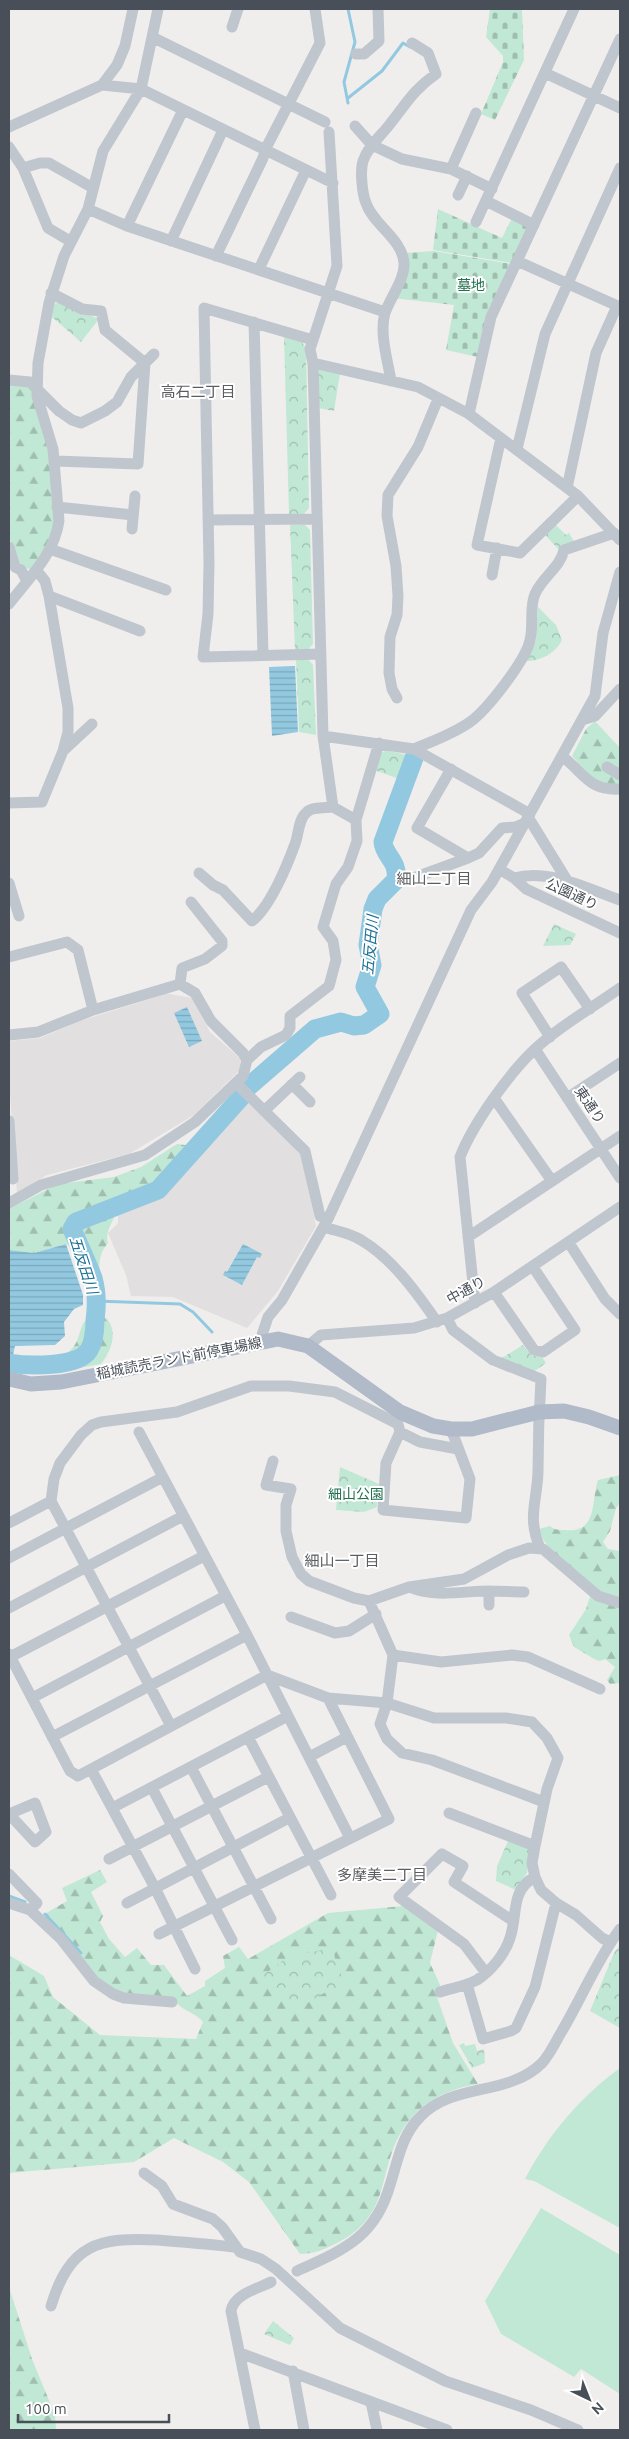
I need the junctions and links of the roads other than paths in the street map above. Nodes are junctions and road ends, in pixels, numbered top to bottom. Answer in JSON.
{"nodes":[{"id":1,"x":133,"y":9,"type":"edge"},
{"id":2,"x":158,"y":9,"type":"edge"},
{"id":3,"x":315,"y":9,"type":"edge"},
{"id":4,"x":378,"y":9,"type":"edge"},
{"id":5,"x":574,"y":9,"type":"edge"},
{"id":6,"x":152,"y":37,"type":"junction"},
{"id":7,"x":620,"y":39,"type":"edge"},
{"id":8,"x":412,"y":43,"type":"dead end"},
{"id":9,"x":356,"y":54,"type":"dead end"},
{"id":10,"x":545,"y":73,"type":"junction"},
{"id":11,"x":102,"y":85,"type":"junction"},
{"id":12,"x":141,"y":89,"type":"junction"},
{"id":13,"x":594,"y":96,"type":"junction"},
{"id":14,"x":288,"y":104,"type":"junction"},
{"id":15,"x":620,"y":108,"type":"edge"},
{"id":16,"x":183,"y":110,"type":"junction"},
{"id":17,"x":476,"y":113,"type":"dead end"},
{"id":18,"x":356,"y":126,"type":"dead end"},
{"id":19,"x":9,"y":127,"type":"edge"},
{"id":20,"x":223,"y":130,"type":"junction"},
{"id":21,"x":372,"y":145,"type":"junction"},
{"id":22,"x":9,"y":147,"type":"edge"},
{"id":23,"x":265,"y":150,"type":"junction"},
{"id":24,"x":23,"y":168,"type":"junction"},
{"id":25,"x":620,"y":168,"type":"edge"},
{"id":26,"x":451,"y":169,"type":"junction"},
{"id":27,"x":306,"y":170,"type":"junction"},
{"id":28,"x":467,"y":176,"type":"junction"},
{"id":29,"x":332,"y":183,"type":"junction"},
{"id":30,"x":93,"y":188,"type":"junction"},
{"id":31,"x":492,"y":189,"type":"junction"},
{"id":32,"x":458,"y":196,"type":"dead end"},
{"id":33,"x":486,"y":201,"type":"junction"},
{"id":34,"x":88,"y":209,"type":"junction"},
{"id":35,"x":476,"y":222,"type":"dead end"},
{"id":36,"x":534,"y":225,"type":"junction"},
{"id":37,"x":127,"y":226,"type":"junction"},
{"id":38,"x":70,"y":241,"type":"junction"},
{"id":39,"x":171,"y":241,"type":"junction"},
{"id":40,"x":216,"y":256,"type":"junction"},
{"id":41,"x":517,"y":261,"type":"junction"},
{"id":42,"x":259,"y":269,"type":"junction"},
{"id":43,"x":568,"y":284,"type":"junction"},
{"id":44,"x":329,"y":292,"type":"junction"},
{"id":45,"x":51,"y":294,"type":"junction"},
{"id":46,"x":619,"y":307,"type":"edge"},
{"id":47,"x":385,"y":312,"type":"junction"},
{"id":48,"x":254,"y":322,"type":"junction"},
{"id":49,"x":313,"y":340,"type":"junction"},
{"id":50,"x":154,"y":354,"type":"dead end"},
{"id":51,"x":145,"y":363,"type":"junction"},
{"id":52,"x":313,"y":363,"type":"junction"},
{"id":53,"x":9,"y":380,"type":"edge"},
{"id":54,"x":391,"y":381,"type":"junction"},
{"id":55,"x":37,"y":389,"type":"junction"},
{"id":56,"x":438,"y":399,"type":"junction"},
{"id":57,"x":469,"y":414,"type":"junction"},
{"id":58,"x":501,"y":438,"type":"junction"},
{"id":59,"x":516,"y":449,"type":"junction"},
{"id":60,"x":55,"y":461,"type":"junction"},
{"id":61,"x":567,"y":488,"type":"junction"},
{"id":62,"x":135,"y":496,"type":"dead end"},
{"id":63,"x":578,"y":496,"type":"junction"},
{"id":64,"x":56,"y":507,"type":"junction"},
{"id":65,"x":133,"y":515,"type":"junction"},
{"id":66,"x":317,"y":519,"type":"junction"},
{"id":67,"x":209,"y":520,"type":"junction"},
{"id":68,"x":260,"y":520,"type":"junction"},
{"id":69,"x":132,"y":529,"type":"dead end"},
{"id":70,"x":617,"y":536,"type":"edge"},
{"id":71,"x":9,"y":547,"type":"edge"},
{"id":72,"x":497,"y":548,"type":"junction"},
{"id":73,"x":50,"y":550,"type":"junction"},
{"id":74,"x":37,"y":571,"type":"junction"},
{"id":75,"x":620,"y":572,"type":"edge"},
{"id":76,"x":492,"y":575,"type":"dead end"},
{"id":77,"x":26,"y":581,"type":"junction"},
{"id":78,"x":166,"y":590,"type":"dead end"},
{"id":79,"x":49,"y":596,"type":"junction"},
{"id":80,"x":9,"y":604,"type":"edge"},
{"id":81,"x":140,"y":631,"type":"dead end"},
{"id":82,"x":321,"y":654,"type":"junction"},
{"id":83,"x":263,"y":655,"type":"junction"},
{"id":84,"x":620,"y":689,"type":"edge"},
{"id":85,"x":397,"y":698,"type":"dead end"},
{"id":86,"x":582,"y":720,"type":"junction"},
{"id":87,"x":92,"y":724,"type":"dead end"},
{"id":88,"x":323,"y":736,"type":"junction"},
{"id":89,"x":379,"y":742,"type":"junction"},
{"id":90,"x":414,"y":749,"type":"junction"},
{"id":91,"x":63,"y":751,"type":"junction"},
{"id":92,"x":562,"y":756,"type":"junction"},
{"id":93,"x":607,"y":767,"type":"dead end"},
{"id":94,"x":451,"y":769,"type":"junction"},
{"id":95,"x":620,"y":775,"type":"edge"},
{"id":96,"x":620,"y":790,"type":"edge"},
{"id":97,"x":9,"y":803,"type":"edge"},
{"id":98,"x":333,"y":807,"type":"junction"},
{"id":99,"x":528,"y":818,"type":"junction"},
{"id":100,"x":356,"y":820,"type":"junction"},
{"id":101,"x":468,"y":858,"type":"junction"},
{"id":102,"x":499,"y":870,"type":"junction"},
{"id":103,"x":199,"y":873,"type":"dead end"},
{"id":104,"x":514,"y":878,"type":"junction"},
{"id":105,"x":408,"y":880,"type":"dead end"},
{"id":106,"x":568,"y":882,"type":"junction"},
{"id":107,"x":9,"y":883,"type":"edge"},
{"id":108,"x":620,"y":900,"type":"edge"},
{"id":109,"x":190,"y":902,"type":"dead end"},
{"id":110,"x":19,"y":916,"type":"dead end"},
{"id":111,"x":620,"y":933,"type":"edge"},
{"id":112,"x":9,"y":957,"type":"edge"},
{"id":113,"x":180,"y":984,"type":"junction"},
{"id":114,"x":620,"y":988,"type":"edge"},
{"id":115,"x":590,"y":1009,"type":"junction"},
{"id":116,"x":93,"y":1010,"type":"junction"},
{"id":117,"x":9,"y":1035,"type":"edge"},
{"id":118,"x":550,"y":1037,"type":"junction"},
{"id":119,"x":535,"y":1049,"type":"junction"},
{"id":120,"x":247,"y":1060,"type":"junction"},
{"id":121,"x":620,"y":1063,"type":"edge"},
{"id":122,"x":236,"y":1083,"type":"junction"},
{"id":123,"x":494,"y":1098,"type":"junction"},
{"id":124,"x":567,"y":1098,"type":"junction"},
{"id":125,"x":310,"y":1102,"type":"dead end"},
{"id":126,"x":264,"y":1111,"type":"junction"},
{"id":127,"x":9,"y":1121,"type":"edge"},
{"id":128,"x":620,"y":1136,"type":"edge"},
{"id":129,"x":601,"y":1149,"type":"junction"},
{"id":130,"x":620,"y":1178,"type":"edge"},
{"id":131,"x":13,"y":1179,"type":"dead end"},
{"id":132,"x":552,"y":1181,"type":"junction"},
{"id":133,"x":9,"y":1203,"type":"edge"},
{"id":134,"x":620,"y":1207,"type":"edge"},
{"id":135,"x":326,"y":1223,"type":"junction"},
{"id":136,"x":468,"y":1237,"type":"junction"},
{"id":137,"x":569,"y":1243,"type":"junction"},
{"id":138,"x":533,"y":1267,"type":"junction"},
{"id":139,"x":494,"y":1292,"type":"junction"},
{"id":140,"x":475,"y":1303,"type":"junction"},
{"id":141,"x":620,"y":1314,"type":"edge"},
{"id":142,"x":442,"y":1320,"type":"junction"},
{"id":143,"x":260,"y":1341,"type":"junction"},
{"id":144,"x":308,"y":1346,"type":"junction"},
{"id":145,"x":9,"y":1379,"type":"edge"},
{"id":146,"x":539,"y":1412,"type":"junction"},
{"id":147,"x":620,"y":1428,"type":"edge"},
{"id":148,"x":451,"y":1429,"type":"junction"},
{"id":149,"x":139,"y":1432,"type":"dead end"},
{"id":150,"x":400,"y":1432,"type":"junction"},
{"id":151,"x":458,"y":1449,"type":"junction"},
{"id":152,"x":273,"y":1461,"type":"dead end"},
{"id":153,"x":163,"y":1477,"type":"junction"},
{"id":154,"x":51,"y":1501,"type":"junction"},
{"id":155,"x":183,"y":1516,"type":"junction"},
{"id":156,"x":10,"y":1518,"type":"edge"},
{"id":157,"x":66,"y":1528,"type":"junction"},
{"id":158,"x":540,"y":1548,"type":"junction"},
{"id":159,"x":204,"y":1556,"type":"junction"},
{"id":160,"x":9,"y":1558,"type":"edge"},
{"id":161,"x":87,"y":1567,"type":"junction"},
{"id":162,"x":408,"y":1586,"type":"junction"},
{"id":163,"x":489,"y":1591,"type":"junction"},
{"id":164,"x":524,"y":1592,"type":"dead end"},
{"id":165,"x":225,"y":1596,"type":"junction"},
{"id":166,"x":369,"y":1601,"type":"junction"},
{"id":167,"x":620,"y":1603,"type":"edge"},
{"id":168,"x":489,"y":1605,"type":"dead end"},
{"id":169,"x":108,"y":1606,"type":"junction"},
{"id":170,"x":9,"y":1608,"type":"edge"},
{"id":171,"x":376,"y":1614,"type":"junction"},
{"id":172,"x":291,"y":1617,"type":"dead end"},
{"id":173,"x":247,"y":1635,"type":"junction"},
{"id":174,"x":129,"y":1647,"type":"junction"},
{"id":175,"x":10,"y":1655,"type":"edge"},
{"id":176,"x":393,"y":1655,"type":"junction"},
{"id":177,"x":267,"y":1675,"type":"junction"},
{"id":178,"x":150,"y":1686,"type":"junction"},
{"id":179,"x":600,"y":1689,"type":"dead end"},
{"id":180,"x":32,"y":1698,"type":"junction"},
{"id":181,"x":328,"y":1698,"type":"junction"},
{"id":182,"x":386,"y":1703,"type":"junction"},
{"id":183,"x":288,"y":1716,"type":"junction"},
{"id":184,"x":171,"y":1726,"type":"junction"},
{"id":185,"x":52,"y":1737,"type":"junction"},
{"id":186,"x":248,"y":1737,"type":"junction"},
{"id":187,"x":347,"y":1737,"type":"junction"},
{"id":188,"x":309,"y":1757,"type":"junction"},
{"id":189,"x":191,"y":1768,"type":"junction"},
{"id":190,"x":91,"y":1769,"type":"junction"},
{"id":191,"x":268,"y":1776,"type":"junction"},
{"id":192,"x":152,"y":1788,"type":"junction"},
{"id":193,"x":544,"y":1802,"type":"junction"},
{"id":194,"x":212,"y":1806,"type":"junction"},
{"id":195,"x":112,"y":1808,"type":"junction"},
{"id":196,"x":449,"y":1813,"type":"dead end"},
{"id":197,"x":289,"y":1818,"type":"junction"},
{"id":198,"x":173,"y":1826,"type":"junction"},
{"id":199,"x":350,"y":1838,"type":"junction"},
{"id":200,"x":535,"y":1846,"type":"junction"},
{"id":201,"x":234,"y":1847,"type":"junction"},
{"id":202,"x":133,"y":1848,"type":"junction"},
{"id":203,"x":311,"y":1858,"type":"junction"},
{"id":204,"x":109,"y":1859,"type":"dead end"},
{"id":205,"x":194,"y":1867,"type":"junction"},
{"id":206,"x":9,"y":1874,"type":"edge"},
{"id":207,"x":535,"y":1877,"type":"junction"},
{"id":208,"x":254,"y":1886,"type":"junction"},
{"id":209,"x":155,"y":1888,"type":"junction"},
{"id":210,"x":332,"y":1895,"type":"dead end"},
{"id":211,"x":9,"y":1903,"type":"edge"},
{"id":212,"x":127,"y":1903,"type":"dead end"},
{"id":213,"x":556,"y":1904,"type":"junction"},
{"id":214,"x":215,"y":1906,"type":"junction"},
{"id":215,"x":30,"y":1910,"type":"junction"},
{"id":216,"x":271,"y":1919,"type":"dead end"},
{"id":217,"x":514,"y":1921,"type":"junction"},
{"id":218,"x":174,"y":1926,"type":"junction"},
{"id":219,"x":620,"y":1929,"type":"edge"},
{"id":220,"x":159,"y":1934,"type":"dead end"},
{"id":221,"x":232,"y":1940,"type":"dead end"},
{"id":222,"x":610,"y":1942,"type":"junction"},
{"id":223,"x":195,"y":1969,"type":"dead end"},
{"id":224,"x":486,"y":1973,"type":"junction"},
{"id":225,"x":466,"y":1984,"type":"junction"},
{"id":226,"x":440,"y":1992,"type":"dead end"},
{"id":227,"x":172,"y":2002,"type":"dead end"},
{"id":228,"x":144,"y":2173,"type":"dead end"},
{"id":229,"x":234,"y":2247,"type":"junction"},
{"id":230,"x":297,"y":2271,"type":"dead end"},
{"id":231,"x":271,"y":2282,"type":"dead end"},
{"id":232,"x":51,"y":2306,"type":"dead end"},
{"id":233,"x":240,"y":2353,"type":"junction"},
{"id":234,"x":293,"y":2371,"type":"junction"},
{"id":235,"x":371,"y":2402,"type":"junction"},
{"id":236,"x":256,"y":2430,"type":"edge"},
{"id":237,"x":304,"y":2430,"type":"edge"},
{"id":238,"x":377,"y":2430,"type":"edge"},
{"id":239,"x":445,"y":2430,"type":"edge"},
{"id":240,"x":578,"y":2430,"type":"edge"}],
"edges":[{"from":1,"to":11,"type":"street"},
{"from":2,"to":6,"type":"street"},
{"from":3,"to":14,"type":"street"},
{"from":4,"to":9,"type":"street"},
{"from":5,"to":10,"type":"street"},
{"from":6,"to":12,"type":"street"},
{"from":6,"to":14,"type":"street"},
{"from":7,"to":13,"type":"street"},
{"from":8,"to":21,"type":"street"},
{"from":10,"to":13,"type":"street"},
{"from":10,"to":31,"type":"street"},
{"from":11,"to":12,"type":"street"},
{"from":11,"to":19,"type":"street"},
{"from":12,"to":16,"type":"street"},
{"from":12,"to":30,"type":"street"},
{"from":13,"to":15,"type":"street"},
{"from":13,"to":36,"type":"street"},
{"from":14,"to":23,"type":"street"},
{"from":14,"to":29,"type":"street"},
{"from":16,"to":20,"type":"street"},
{"from":16,"to":37,"type":"street"},
{"from":17,"to":26,"type":"street"},
{"from":18,"to":21,"type":"street"},
{"from":20,"to":23,"type":"street"},
{"from":20,"to":39,"type":"street"},
{"from":21,"to":26,"type":"street"},
{"from":21,"to":47,"type":"street"},
{"from":22,"to":24,"type":"street"},
{"from":23,"to":27,"type":"street"},
{"from":23,"to":40,"type":"street"},
{"from":24,"to":30,"type":"street"},
{"from":24,"to":38,"type":"street"},
{"from":25,"to":43,"type":"street"},
{"from":26,"to":28,"type":"street"},
{"from":27,"to":29,"type":"street"},
{"from":27,"to":42,"type":"street"},
{"from":28,"to":31,"type":"street"},
{"from":28,"to":32,"type":"street"},
{"from":29,"to":44,"type":"street"},
{"from":30,"to":34,"type":"street"},
{"from":31,"to":33,"type":"street"},
{"from":33,"to":35,"type":"street"},
{"from":33,"to":36,"type":"street"},
{"from":34,"to":37,"type":"street"},
{"from":34,"to":38,"type":"street"},
{"from":36,"to":41,"type":"street"},
{"from":37,"to":39,"type":"street"},
{"from":38,"to":45,"type":"street"},
{"from":39,"to":40,"type":"street"},
{"from":40,"to":42,"type":"street"},
{"from":41,"to":43,"type":"street"},
{"from":41,"to":57,"type":"street"},
{"from":42,"to":44,"type":"street"},
{"from":43,"to":46,"type":"street"},
{"from":43,"to":59,"type":"street"},
{"from":44,"to":47,"type":"street"},
{"from":44,"to":49,"type":"street"},
{"from":45,"to":51,"type":"street"},
{"from":45,"to":55,"type":"street"},
{"from":46,"to":61,"type":"street"},
{"from":47,"to":54,"type":"street"},
{"from":48,"to":49,"type":"street"},
{"from":48,"to":67,"type":"street"},
{"from":48,"to":68,"type":"street"},
{"from":49,"to":52,"type":"street"},
{"from":50,"to":51,"type":"street"},
{"from":51,"to":55,"type":"street"},
{"from":51,"to":60,"type":"street"},
{"from":52,"to":54,"type":"street"},
{"from":52,"to":66,"type":"street"},
{"from":53,"to":55,"type":"street"},
{"from":54,"to":56,"type":"street"},
{"from":55,"to":60,"type":"street"},
{"from":56,"to":57,"type":"street"},
{"from":56,"to":85,"type":"street"},
{"from":57,"to":58,"type":"street"},
{"from":58,"to":59,"type":"street"},
{"from":58,"to":72,"type":"street"},
{"from":59,"to":61,"type":"street"},
{"from":60,"to":64,"type":"street"},
{"from":61,"to":63,"type":"street"},
{"from":62,"to":65,"type":"street"},
{"from":63,"to":70,"type":"street"},
{"from":63,"to":72,"type":"street"},
{"from":64,"to":65,"type":"street"},
{"from":64,"to":73,"type":"street"},
{"from":65,"to":69,"type":"street"},
{"from":66,"to":68,"type":"street"},
{"from":66,"to":82,"type":"street"},
{"from":67,"to":68,"type":"street"},
{"from":67,"to":83,"type":"street"},
{"from":68,"to":83,"type":"street"},
{"from":70,"to":90,"type":"street"},
{"from":71,"to":77,"type":"street"},
{"from":72,"to":76,"type":"street"},
{"from":73,"to":74,"type":"street"},
{"from":73,"to":78,"type":"street"},
{"from":74,"to":77,"type":"street"},
{"from":74,"to":79,"type":"street"},
{"from":75,"to":86,"type":"street"},
{"from":77,"to":80,"type":"street"},
{"from":79,"to":81,"type":"street"},
{"from":79,"to":91,"type":"street"},
{"from":82,"to":83,"type":"street"},
{"from":82,"to":88,"type":"street"},
{"from":84,"to":86,"type":"street"},
{"from":86,"to":92,"type":"street"},
{"from":87,"to":91,"type":"street"},
{"from":88,"to":89,"type":"street"},
{"from":88,"to":98,"type":"street"},
{"from":89,"to":90,"type":"street"},
{"from":89,"to":100,"type":"street"},
{"from":90,"to":94,"type":"street"},
{"from":91,"to":97,"type":"street"},
{"from":92,"to":96,"type":"street"},
{"from":92,"to":99,"type":"street"},
{"from":93,"to":95,"type":"street"},
{"from":94,"to":99,"type":"street"},
{"from":94,"to":101,"type":"street"},
{"from":98,"to":100,"type":"street"},
{"from":98,"to":103,"type":"street"},
{"from":99,"to":101,"type":"street"},
{"from":99,"to":102,"type":"street"},
{"from":99,"to":106,"type":"street"},
{"from":100,"to":120,"type":"street"},
{"from":101,"to":105,"type":"street"},
{"from":102,"to":104,"type":"street","name":"公園通り"},
{"from":102,"to":135,"type":"street"},
{"from":104,"to":106,"type":"street"},
{"from":104,"to":111,"type":"street","name":"公園通り"},
{"from":106,"to":108,"type":"street"},
{"from":107,"to":110,"type":"street"},
{"from":109,"to":113,"type":"street"},
{"from":112,"to":116,"type":"street"},
{"from":113,"to":116,"type":"street"},
{"from":113,"to":120,"type":"street"},
{"from":114,"to":115,"type":"street"},
{"from":115,"to":118,"type":"street"},
{"from":115,"to":118,"type":"street"},
{"from":116,"to":117,"type":"street"},
{"from":118,"to":119,"type":"street"},
{"from":119,"to":123,"type":"street"},
{"from":119,"to":124,"type":"street","name":"東通り"},
{"from":120,"to":122,"type":"street"},
{"from":121,"to":124,"type":"street"},
{"from":122,"to":126,"type":"street"},
{"from":122,"to":133,"type":"street"},
{"from":123,"to":132,"type":"street"},
{"from":123,"to":136,"type":"street"},
{"from":124,"to":129,"type":"street","name":"東通り"},
{"from":125,"to":126,"type":"street"},
{"from":126,"to":135,"type":"street"},
{"from":127,"to":131,"type":"street"},
{"from":128,"to":129,"type":"street"},
{"from":129,"to":130,"type":"street","name":"東通り"},
{"from":129,"to":132,"type":"street"},
{"from":132,"to":136,"type":"street"},
{"from":134,"to":137,"type":"street","name":"中通り"},
{"from":135,"to":142,"type":"street"},
{"from":135,"to":143,"type":"street"},
{"from":136,"to":140,"type":"street"},
{"from":137,"to":138,"type":"street","name":"中通り"},
{"from":137,"to":141,"type":"street"},
{"from":138,"to":139,"type":"street","name":"中通り"},
{"from":138,"to":139,"type":"street"},
{"from":139,"to":140,"type":"street","name":"中通り"},
{"from":140,"to":142,"type":"street","name":"中通り"},
{"from":142,"to":144,"type":"street","name":"中通り"},
{"from":142,"to":146,"type":"street"},
{"from":143,"to":144,"type":"main road","name":"稲城読売ランド前停車場線"},
{"from":143,"to":145,"type":"main road","name":"稲城読売ランド前停車場線"},
{"from":144,"to":148,"type":"main road","name":"稲城読売ランド前停車場線"},
{"from":146,"to":147,"type":"main road","name":"稲城読売ランド前停車場線"},
{"from":146,"to":148,"type":"main road","name":"稲城読売ランド前停車場線"},
{"from":146,"to":158,"type":"street"},
{"from":148,"to":151,"type":"street"},
{"from":149,"to":153,"type":"street"},
{"from":150,"to":151,"type":"street"},
{"from":150,"to":151,"type":"street"},
{"from":150,"to":154,"type":"street"},
{"from":152,"to":166,"type":"street"},
{"from":153,"to":155,"type":"street"},
{"from":153,"to":157,"type":"street"},
{"from":154,"to":156,"type":"street"},
{"from":154,"to":157,"type":"street"},
{"from":155,"to":159,"type":"street"},
{"from":155,"to":161,"type":"street"},
{"from":157,"to":160,"type":"street"},
{"from":157,"to":161,"type":"street"},
{"from":158,"to":162,"type":"street"},
{"from":158,"to":167,"type":"street"},
{"from":159,"to":165,"type":"street"},
{"from":159,"to":169,"type":"street"},
{"from":161,"to":169,"type":"street"},
{"from":161,"to":170,"type":"street"},
{"from":162,"to":163,"type":"street"},
{"from":162,"to":166,"type":"street"},
{"from":163,"to":164,"type":"street"},
{"from":163,"to":168,"type":"street"},
{"from":165,"to":173,"type":"street"},
{"from":165,"to":174,"type":"street"},
{"from":166,"to":171,"type":"street"},
{"from":169,"to":174,"type":"street"},
{"from":169,"to":175,"type":"street"},
{"from":171,"to":172,"type":"street"},
{"from":171,"to":176,"type":"street"},
{"from":173,"to":177,"type":"street"},
{"from":173,"to":178,"type":"street"},
{"from":174,"to":178,"type":"street"},
{"from":174,"to":180,"type":"street"},
{"from":175,"to":180,"type":"street"},
{"from":176,"to":179,"type":"street"},
{"from":176,"to":182,"type":"street"},
{"from":177,"to":181,"type":"street"},
{"from":177,"to":183,"type":"street"},
{"from":177,"to":184,"type":"street"},
{"from":178,"to":184,"type":"street"},
{"from":178,"to":185,"type":"street"},
{"from":180,"to":185,"type":"street"},
{"from":181,"to":182,"type":"street"},
{"from":181,"to":187,"type":"street"},
{"from":182,"to":193,"type":"street"},
{"from":182,"to":193,"type":"street"},
{"from":183,"to":186,"type":"street"},
{"from":183,"to":188,"type":"street"},
{"from":184,"to":190,"type":"street"},
{"from":185,"to":190,"type":"street"},
{"from":186,"to":189,"type":"street"},
{"from":186,"to":191,"type":"street"},
{"from":187,"to":188,"type":"street"},
{"from":187,"to":199,"type":"street"},
{"from":188,"to":199,"type":"street"},
{"from":189,"to":192,"type":"street"},
{"from":189,"to":194,"type":"street"},
{"from":190,"to":195,"type":"street"},
{"from":191,"to":194,"type":"street"},
{"from":191,"to":197,"type":"street"},
{"from":192,"to":195,"type":"street"},
{"from":192,"to":198,"type":"street"},
{"from":193,"to":200,"type":"street"},
{"from":194,"to":198,"type":"street"},
{"from":194,"to":201,"type":"street"},
{"from":195,"to":202,"type":"street"},
{"from":196,"to":200,"type":"street"},
{"from":197,"to":201,"type":"street"},
{"from":197,"to":203,"type":"street"},
{"from":198,"to":202,"type":"street"},
{"from":198,"to":205,"type":"street"},
{"from":199,"to":203,"type":"street"},
{"from":200,"to":207,"type":"street"},
{"from":201,"to":205,"type":"street"},
{"from":201,"to":208,"type":"street"},
{"from":202,"to":204,"type":"street"},
{"from":202,"to":209,"type":"street"},
{"from":203,"to":208,"type":"street"},
{"from":203,"to":210,"type":"street"},
{"from":205,"to":209,"type":"street"},
{"from":205,"to":214,"type":"street"},
{"from":206,"to":215,"type":"street"},
{"from":207,"to":213,"type":"street"},
{"from":207,"to":217,"type":"street"},
{"from":208,"to":214,"type":"street"},
{"from":208,"to":216,"type":"street"},
{"from":209,"to":212,"type":"street"},
{"from":209,"to":218,"type":"street"},
{"from":211,"to":215,"type":"street"},
{"from":213,"to":222,"type":"street"},
{"from":213,"to":225,"type":"street"},
{"from":214,"to":218,"type":"street"},
{"from":214,"to":221,"type":"street"},
{"from":215,"to":227,"type":"street"},
{"from":217,"to":224,"type":"street"},
{"from":217,"to":224,"type":"street"},
{"from":218,"to":220,"type":"street"},
{"from":218,"to":223,"type":"street"},
{"from":219,"to":222,"type":"street"},
{"from":222,"to":230,"type":"street"},
{"from":224,"to":225,"type":"street"},
{"from":225,"to":226,"type":"street"},
{"from":228,"to":229,"type":"street"},
{"from":229,"to":232,"type":"street"},
{"from":229,"to":240,"type":"street"},
{"from":231,"to":233,"type":"street"},
{"from":233,"to":234,"type":"street"},
{"from":233,"to":236,"type":"street"},
{"from":234,"to":235,"type":"street"},
{"from":234,"to":237,"type":"street"},
{"from":235,"to":238,"type":"street"},
{"from":235,"to":239,"type":"street"}]}
